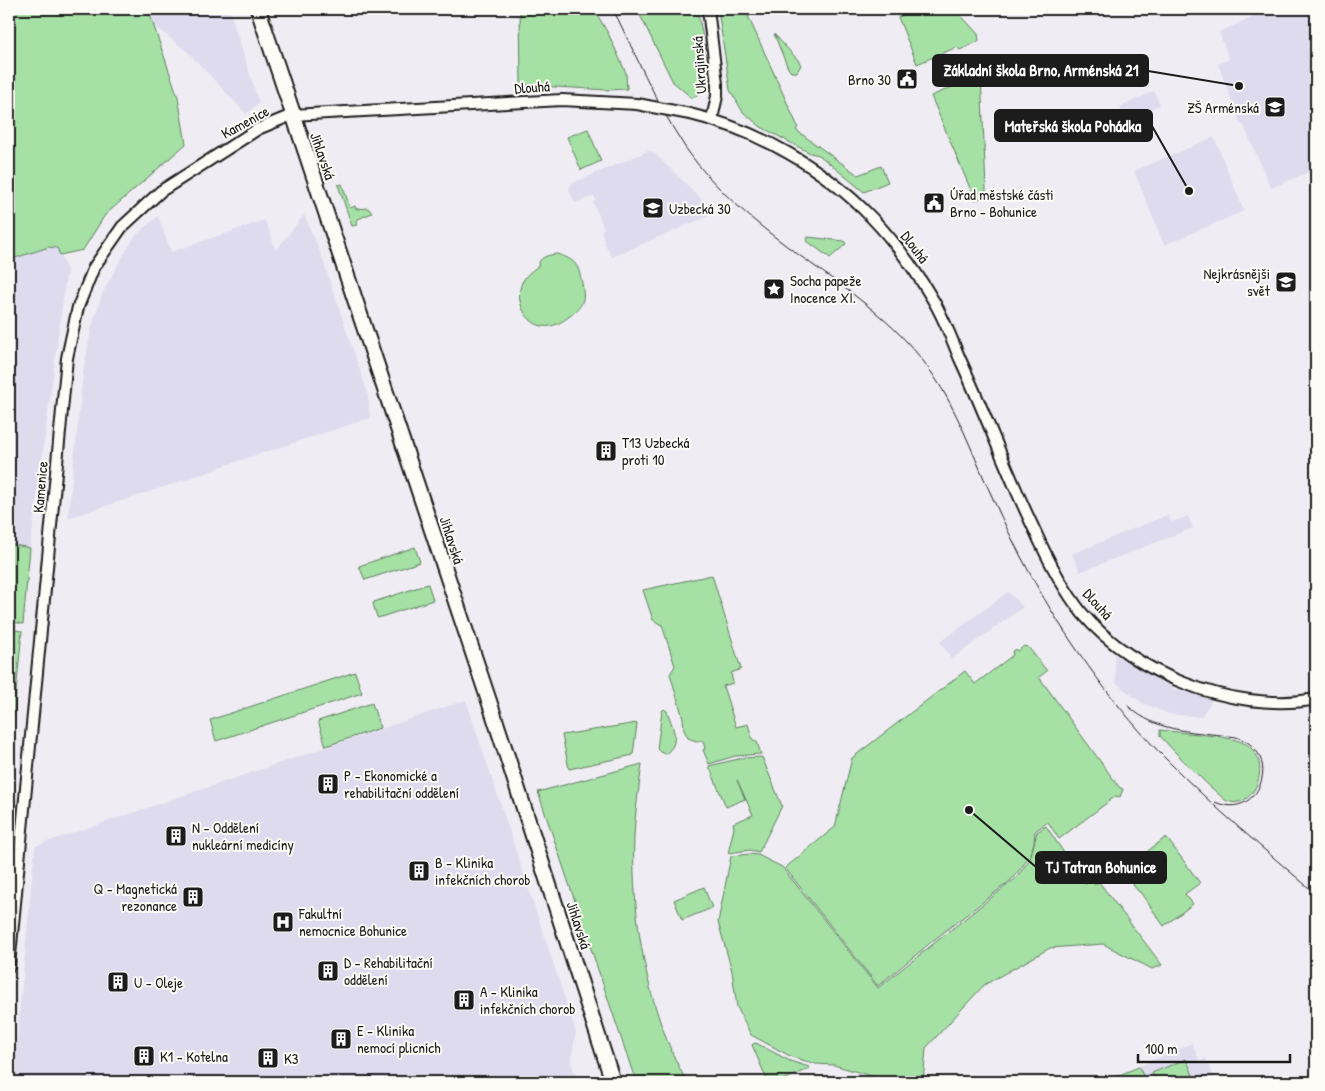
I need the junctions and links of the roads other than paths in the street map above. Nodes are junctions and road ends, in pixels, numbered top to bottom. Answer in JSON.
{"nodes":[{"id":1,"x":258,"y":9,"type":"edge"},
{"id":2,"x":708,"y":9,"type":"edge"},
{"id":3,"x":292,"y":115,"type":"junction"},
{"id":4,"x":712,"y":119,"type":"junction"},
{"id":5,"x":1316,"y":699,"type":"edge"},
{"id":6,"x":9,"y":966,"type":"edge"},
{"id":7,"x":613,"y":1082,"type":"edge"}],
"edges":[{"from":1,"to":3,"type":"main road","name":"Jihlavská"},
{"from":2,"to":4,"type":"street","name":"Ukrajinská"},
{"from":3,"to":4,"type":"street","name":"Dlouhá","bridge":true},
{"from":3,"to":6,"type":"street","name":"Kamenice"},
{"from":3,"to":7,"type":"main road","name":"Jihlavská"},
{"from":4,"to":5,"type":"street","name":"Dlouhá"}]}
